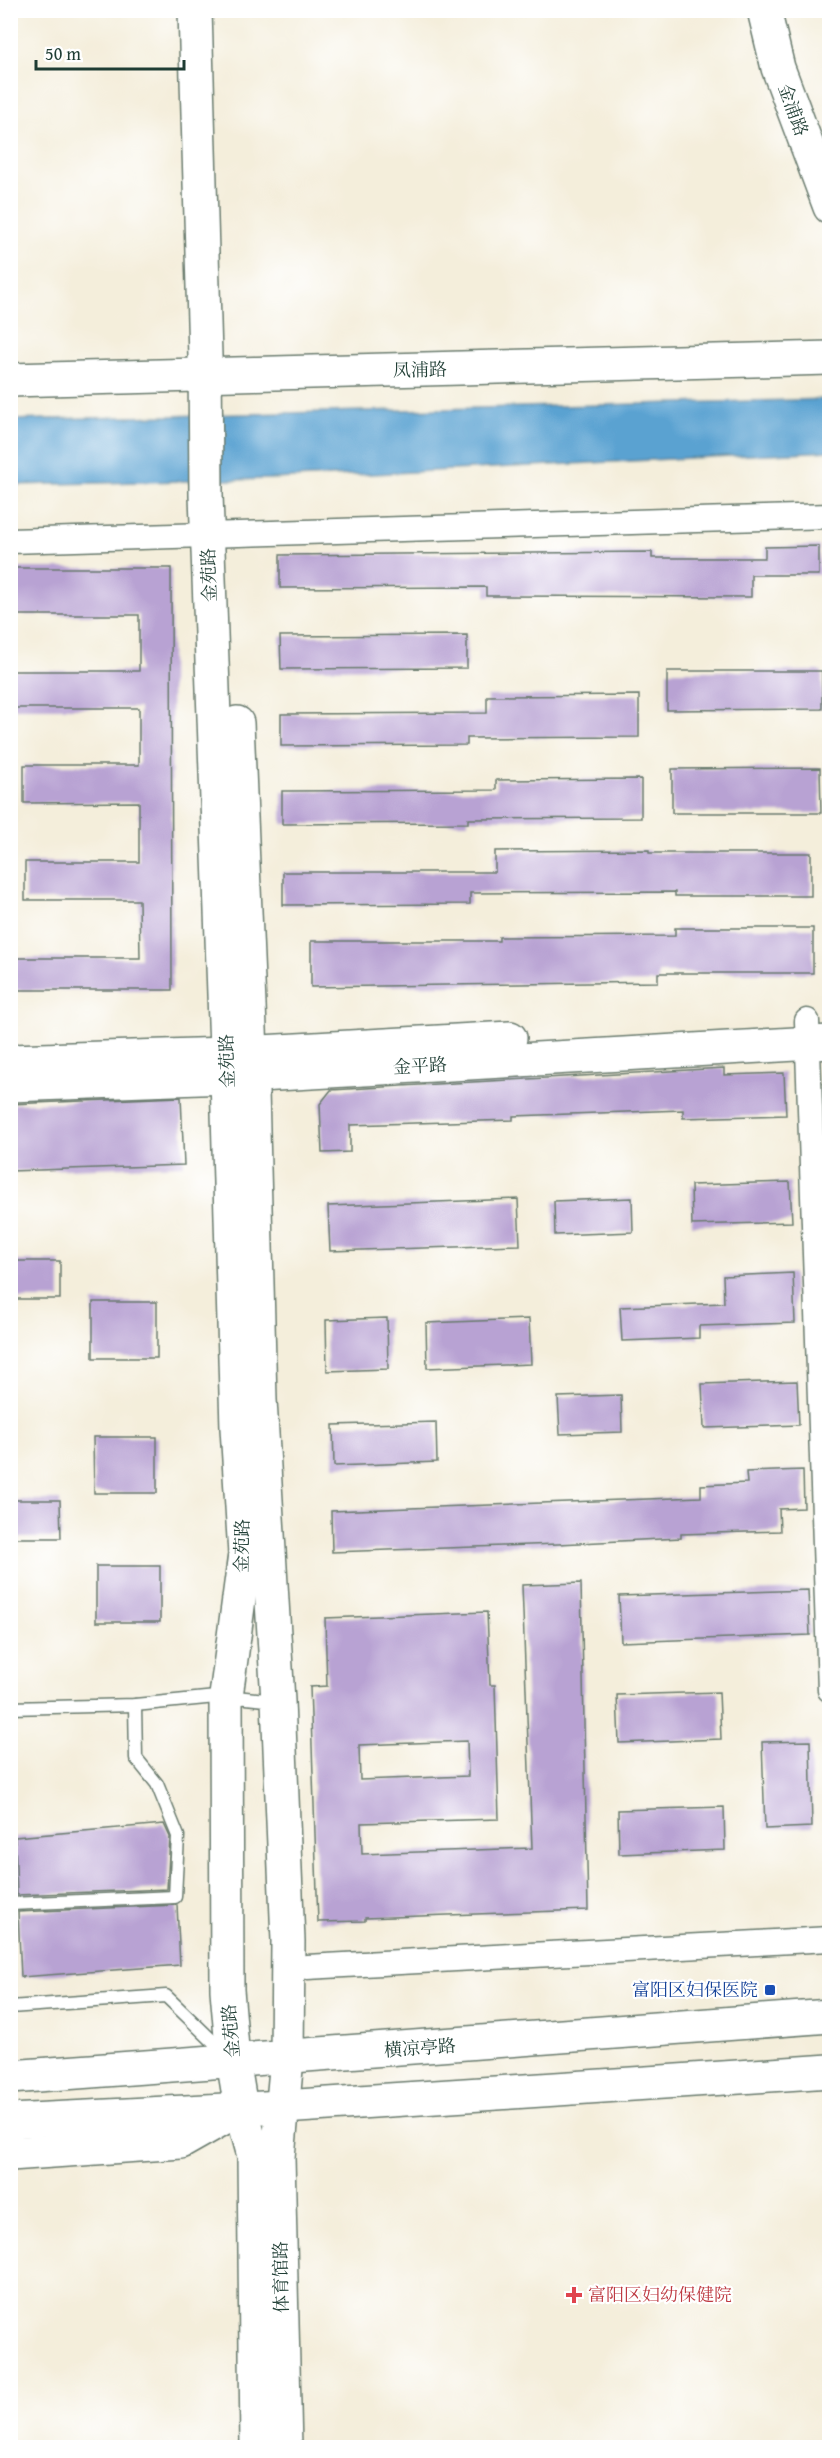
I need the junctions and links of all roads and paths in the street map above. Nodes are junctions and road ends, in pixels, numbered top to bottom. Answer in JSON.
{"nodes":[{"id":1,"x":195,"y":10,"type":"edge"},
{"id":2,"x":218,"y":10,"type":"edge"},
{"id":3,"x":764,"y":10,"type":"edge"},
{"id":4,"x":830,"y":207,"type":"edge"},
{"id":5,"x":830,"y":341,"type":"edge"},
{"id":6,"x":830,"y":358,"type":"edge"},
{"id":7,"x":10,"y":361,"type":"edge"},
{"id":8,"x":216,"y":365,"type":"junction"},
{"id":9,"x":10,"y":380,"type":"edge"},
{"id":10,"x":830,"y":516,"type":"edge"},
{"id":11,"x":219,"y":534,"type":"junction"},
{"id":12,"x":10,"y":541,"type":"edge"},
{"id":13,"x":818,"y":1031,"type":"edge"},
{"id":14,"x":10,"y":1061,"type":"edge"},
{"id":15,"x":239,"y":1065,"type":"junction"},
{"id":16,"x":10,"y":1085,"type":"edge"},
{"id":17,"x":830,"y":1690,"type":"edge"},
{"id":18,"x":226,"y":1696,"type":"junction"},
{"id":19,"x":278,"y":1701,"type":"junction"},
{"id":20,"x":135,"y":1705,"type":"junction"},
{"id":21,"x":10,"y":1708,"type":"edge"},
{"id":22,"x":10,"y":1904,"type":"edge"},
{"id":23,"x":830,"y":1939,"type":"edge"},
{"id":24,"x":307,"y":1967,"type":"dead end"},
{"id":25,"x":10,"y":2007,"type":"edge"},
{"id":26,"x":830,"y":2016,"type":"edge"},
{"id":27,"x":287,"y":2058,"type":"junction"},
{"id":28,"x":233,"y":2060,"type":"junction"},
{"id":29,"x":830,"y":2071,"type":"edge"},
{"id":30,"x":10,"y":2077,"type":"edge"},
{"id":31,"x":283,"y":2107,"type":"junction"},
{"id":32,"x":241,"y":2108,"type":"junction"},
{"id":33,"x":10,"y":2121,"type":"edge"},
{"id":34,"x":10,"y":2154,"type":"edge"},
{"id":35,"x":257,"y":2448,"type":"edge"},
{"id":36,"x":285,"y":2448,"type":"edge"}],
"edges":[{"from":1,"to":8,"type":"street","name":"金苑路"},
{"from":2,"to":8,"type":"street","name":"金苑路"},
{"from":3,"to":4,"type":"street","name":"金浦路"},
{"from":5,"to":8,"type":"street","name":"凤浦路"},
{"from":6,"to":8,"type":"street","name":"凤浦路"},
{"from":7,"to":8,"type":"street","name":"凤浦路"},
{"from":8,"to":9,"type":"street","name":"凤浦路"},
{"from":8,"to":11,"type":"street","name":"金苑路"},
{"from":10,"to":11,"type":"street"},
{"from":11,"to":12,"type":"street"},
{"from":11,"to":15,"type":"street","name":"金苑路"},
{"from":13,"to":15,"type":"street","name":"金平路"},
{"from":13,"to":17,"type":"street"},
{"from":14,"to":15,"type":"street","name":"金平路"},
{"from":15,"to":16,"type":"street","name":"金平路"},
{"from":15,"to":18,"type":"street","name":"金苑路"},
{"from":15,"to":19,"type":"street","name":"体育馆路"},
{"from":18,"to":19,"type":"lane"},
{"from":18,"to":20,"type":"lane"},
{"from":18,"to":28,"type":"street","name":"金苑路"},
{"from":19,"to":27,"type":"street","name":"体育馆路"},
{"from":20,"to":21,"type":"lane"},
{"from":20,"to":22,"type":"lane"},
{"from":23,"to":24,"type":"street"},
{"from":25,"to":28,"type":"lane"},
{"from":26,"to":27,"type":"street","name":"横凉亭路"},
{"from":27,"to":28,"type":"street","name":"横凉亭路"},
{"from":27,"to":31,"type":"street","name":"体育馆路"},
{"from":28,"to":30,"type":"street","name":"横凉亭路"},
{"from":28,"to":32,"type":"street","name":"金苑路"},
{"from":29,"to":31,"type":"street"},
{"from":31,"to":32,"type":"street"},
{"from":31,"to":36,"type":"street","name":"体育馆路"},
{"from":32,"to":33,"type":"street"},
{"from":32,"to":34,"type":"street"},
{"from":32,"to":35,"type":"street","name":"体育馆路"}]}
